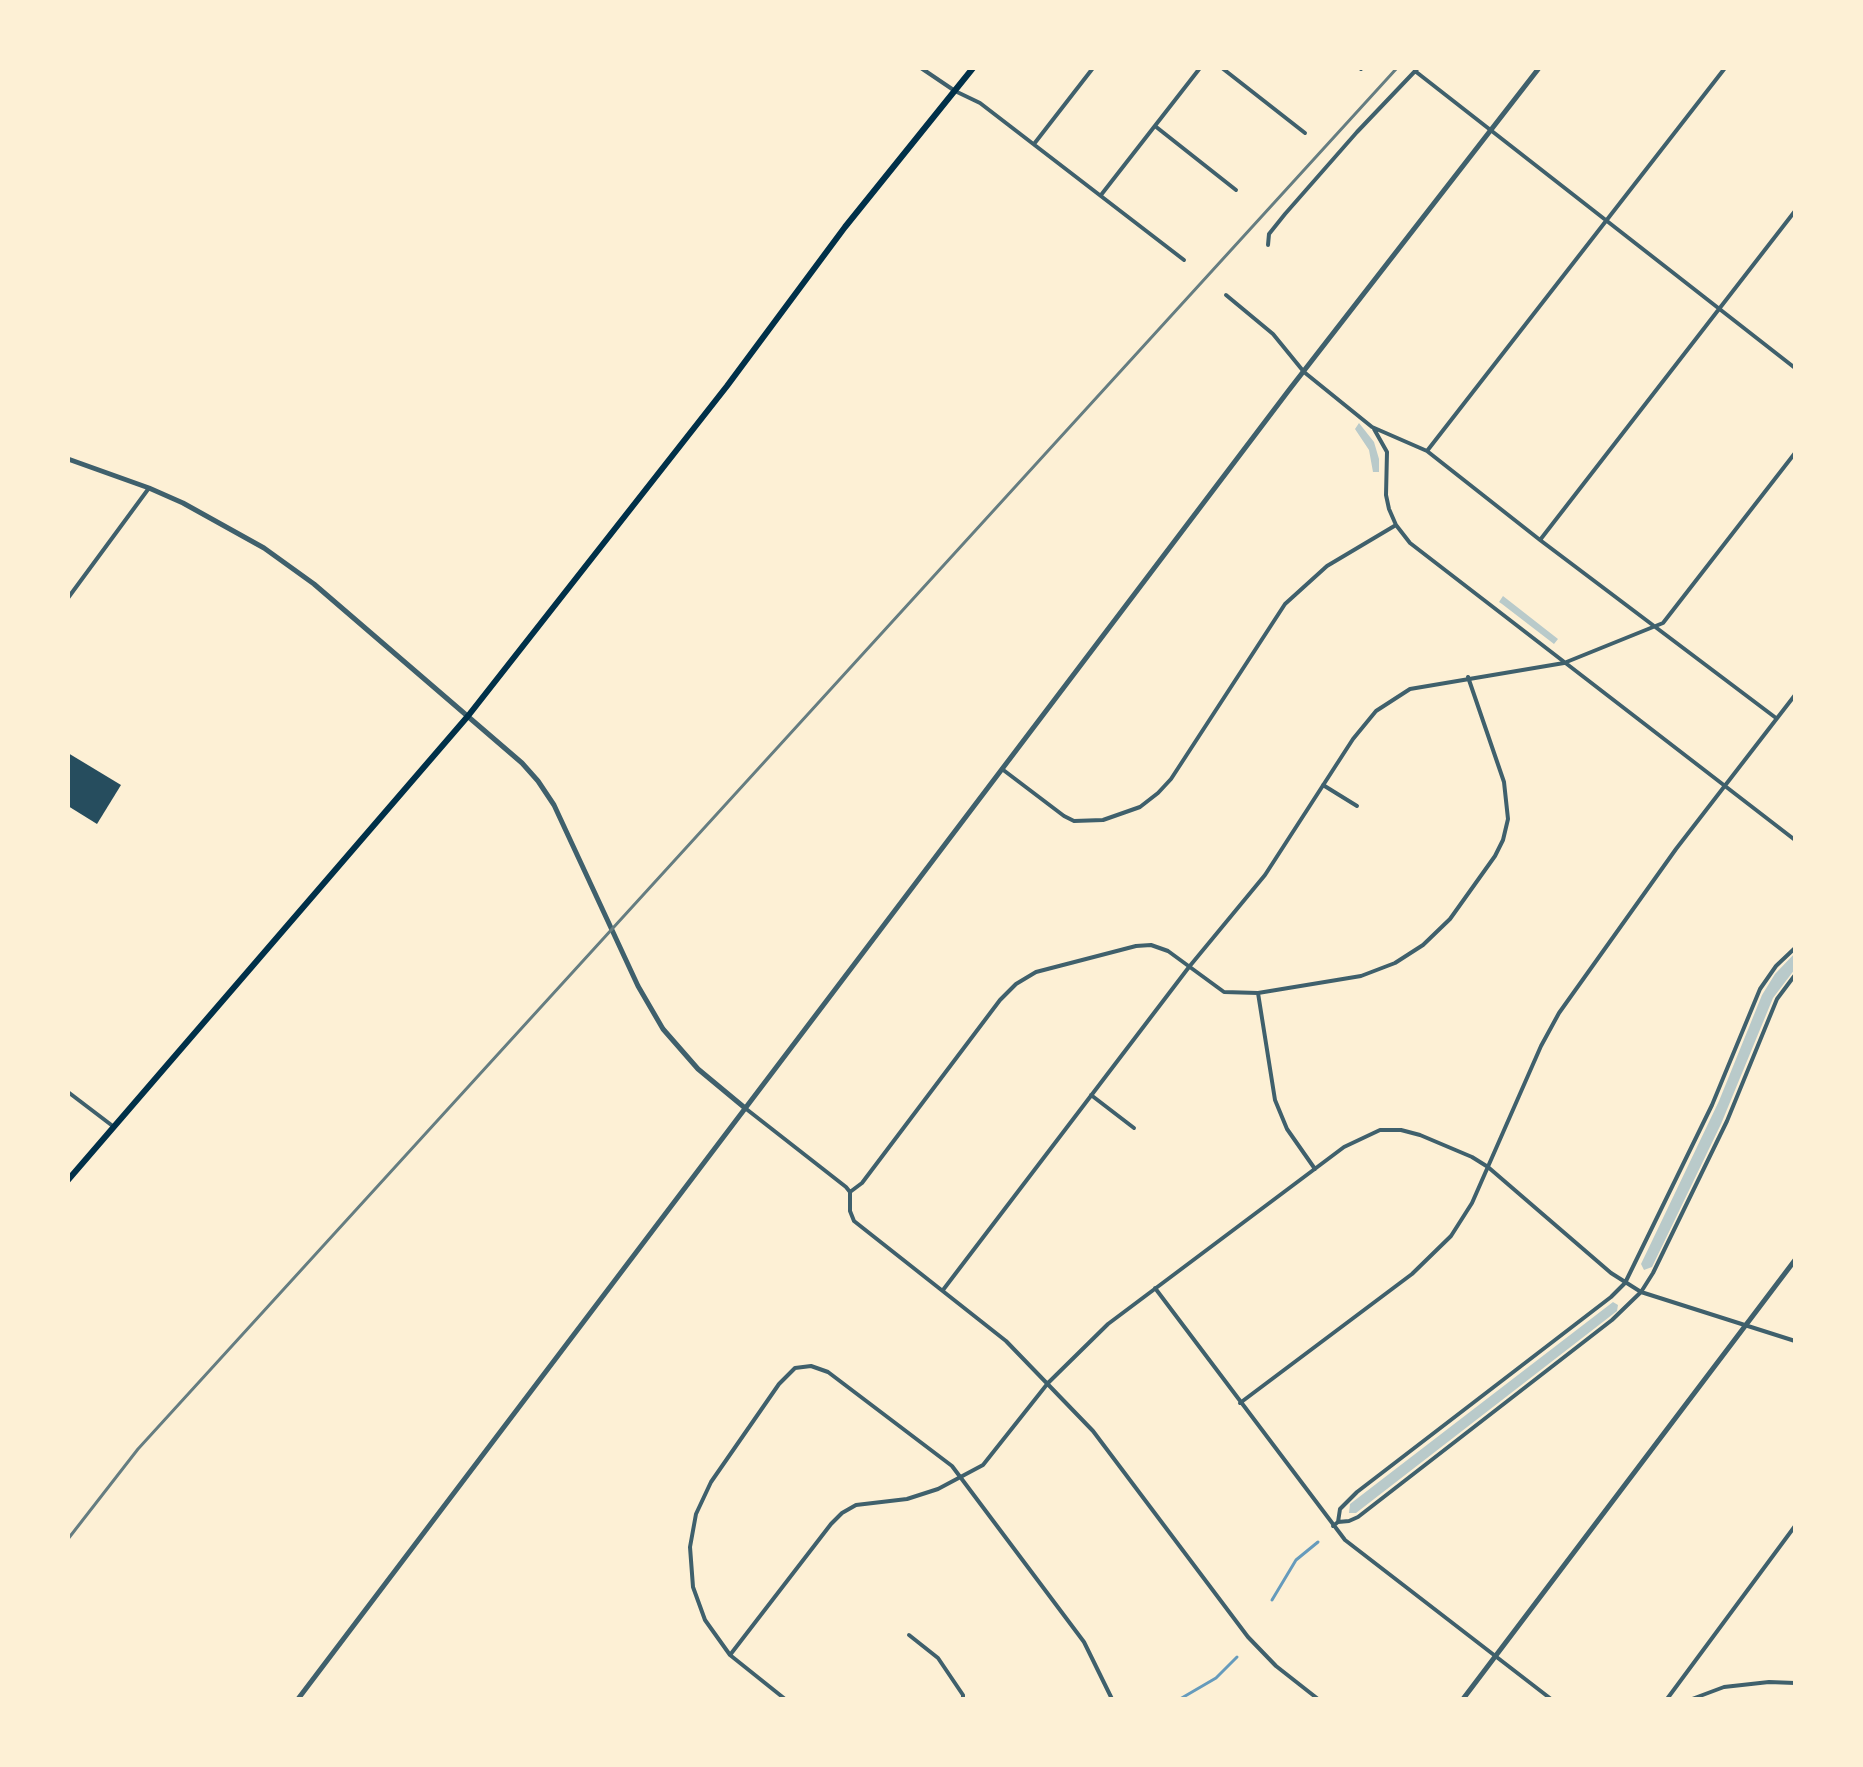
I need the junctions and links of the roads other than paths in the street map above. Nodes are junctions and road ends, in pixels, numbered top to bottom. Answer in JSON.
{"nodes":[{"id":1,"x":921,"y":68,"type":"edge"},
{"id":2,"x":973,"y":68,"type":"edge"},
{"id":3,"x":1093,"y":68,"type":"edge"},
{"id":4,"x":1200,"y":68,"type":"edge"},
{"id":5,"x":1222,"y":68,"type":"edge"},
{"id":6,"x":1539,"y":68,"type":"edge"},
{"id":7,"x":1725,"y":68,"type":"edge"},
{"id":8,"x":1416,"y":70,"type":"edge"},
{"id":9,"x":955,"y":91,"type":"junction"},
{"id":10,"x":1155,"y":126,"type":"junction"},
{"id":11,"x":1489,"y":132,"type":"junction"},
{"id":12,"x":1305,"y":133,"type":"dead end"},
{"id":13,"x":1034,"y":144,"type":"junction"},
{"id":14,"x":1236,"y":190,"type":"dead end"},
{"id":15,"x":1101,"y":195,"type":"junction"},
{"id":16,"x":1795,"y":211,"type":"edge"},
{"id":17,"x":1606,"y":222,"type":"junction"},
{"id":18,"x":1268,"y":245,"type":"dead end"},
{"id":19,"x":1184,"y":260,"type":"dead end"},
{"id":20,"x":1226,"y":295,"type":"dead end"},
{"id":21,"x":1718,"y":309,"type":"junction"},
{"id":22,"x":1795,"y":368,"type":"edge"},
{"id":23,"x":1304,"y":372,"type":"junction"},
{"id":24,"x":1372,"y":427,"type":"junction"},
{"id":25,"x":1427,"y":451,"type":"junction"},
{"id":26,"x":1795,"y":453,"type":"edge"},
{"id":27,"x":68,"y":459,"type":"edge"},
{"id":28,"x":149,"y":488,"type":"junction"},
{"id":29,"x":1396,"y":525,"type":"junction"},
{"id":30,"x":1540,"y":540,"type":"junction"},
{"id":31,"x":68,"y":598,"type":"edge"},
{"id":32,"x":1656,"y":627,"type":"junction"},
{"id":33,"x":1564,"y":663,"type":"junction"},
{"id":34,"x":1468,"y":677,"type":"junction"},
{"id":35,"x":1795,"y":695,"type":"edge"},
{"id":36,"x":468,"y":716,"type":"junction"},
{"id":37,"x":1777,"y":719,"type":"junction"},
{"id":38,"x":1002,"y":769,"type":"junction"},
{"id":39,"x":1323,"y":785,"type":"junction"},
{"id":40,"x":1725,"y":786,"type":"junction"},
{"id":41,"x":1357,"y":806,"type":"dead end"},
{"id":42,"x":1795,"y":840,"type":"edge"},
{"id":43,"x":1795,"y":948,"type":"edge"},
{"id":44,"x":1189,"y":967,"type":"junction"},
{"id":45,"x":1795,"y":975,"type":"edge"},
{"id":46,"x":1258,"y":993,"type":"junction"},
{"id":47,"x":68,"y":1092,"type":"edge"},
{"id":48,"x":1091,"y":1095,"type":"junction"},
{"id":49,"x":745,"y":1108,"type":"junction"},
{"id":50,"x":114,"y":1127,"type":"junction"},
{"id":51,"x":1134,"y":1128,"type":"dead end"},
{"id":52,"x":1488,"y":1167,"type":"junction"},
{"id":53,"x":1315,"y":1169,"type":"junction"},
{"id":54,"x":68,"y":1180,"type":"edge"},
{"id":55,"x":850,"y":1192,"type":"junction"},
{"id":56,"x":1795,"y":1260,"type":"edge"},
{"id":57,"x":1625,"y":1283,"type":"junction"},
{"id":58,"x":1155,"y":1288,"type":"junction"},
{"id":59,"x":943,"y":1290,"type":"junction"},
{"id":60,"x":1641,"y":1292,"type":"junction"},
{"id":61,"x":1745,"y":1325,"type":"junction"},
{"id":62,"x":1795,"y":1341,"type":"edge"},
{"id":63,"x":1048,"y":1383,"type":"junction"},
{"id":64,"x":1240,"y":1403,"type":"junction"},
{"id":65,"x":960,"y":1478,"type":"junction"},
{"id":66,"x":1335,"y":1524,"type":"junction"},
{"id":67,"x":1795,"y":1526,"type":"edge"},
{"id":68,"x":909,"y":1635,"type":"dead end"},
{"id":69,"x":730,"y":1655,"type":"junction"},
{"id":70,"x":1495,"y":1658,"type":"junction"},
{"id":71,"x":1795,"y":1683,"type":"edge"},
{"id":72,"x":298,"y":1699,"type":"edge"},
{"id":73,"x":785,"y":1699,"type":"edge"},
{"id":74,"x":963,"y":1699,"type":"edge"},
{"id":75,"x":1112,"y":1699,"type":"edge"},
{"id":76,"x":1318,"y":1699,"type":"edge"},
{"id":77,"x":1463,"y":1699,"type":"edge"},
{"id":78,"x":1551,"y":1699,"type":"edge"},
{"id":79,"x":1667,"y":1699,"type":"edge"},
{"id":80,"x":1692,"y":1699,"type":"edge"}],
"edges":[{"from":1,"to":9,"type":"street"},
{"from":2,"to":9,"type":"main road"},
{"from":3,"to":13,"type":"street"},
{"from":4,"to":10,"type":"street"},
{"from":5,"to":12,"type":"street"},
{"from":6,"to":11,"type":"street"},
{"from":7,"to":17,"type":"street"},
{"from":8,"to":11,"type":"street"},
{"from":8,"to":18,"type":"street"},
{"from":9,"to":13,"type":"street"},
{"from":9,"to":36,"type":"main road"},
{"from":10,"to":14,"type":"street"},
{"from":10,"to":15,"type":"street"},
{"from":11,"to":17,"type":"street"},
{"from":11,"to":23,"type":"street"},
{"from":13,"to":15,"type":"street"},
{"from":15,"to":19,"type":"street"},
{"from":16,"to":21,"type":"street"},
{"from":17,"to":21,"type":"street"},
{"from":17,"to":25,"type":"street"},
{"from":20,"to":23,"type":"street"},
{"from":21,"to":22,"type":"street"},
{"from":21,"to":30,"type":"street"},
{"from":23,"to":24,"type":"street"},
{"from":23,"to":38,"type":"street"},
{"from":24,"to":25,"type":"street"},
{"from":24,"to":29,"type":"street"},
{"from":25,"to":30,"type":"street"},
{"from":26,"to":32,"type":"street"},
{"from":27,"to":28,"type":"street"},
{"from":28,"to":31,"type":"street"},
{"from":28,"to":36,"type":"street"},
{"from":29,"to":33,"type":"street"},
{"from":29,"to":38,"type":"street"},
{"from":30,"to":32,"type":"street"},
{"from":32,"to":33,"type":"street"},
{"from":32,"to":37,"type":"street"},
{"from":33,"to":34,"type":"street"},
{"from":33,"to":40,"type":"street"},
{"from":34,"to":39,"type":"street"},
{"from":34,"to":46,"type":"street"},
{"from":35,"to":37,"type":"street"},
{"from":36,"to":49,"type":"street"},
{"from":36,"to":50,"type":"main road"},
{"from":37,"to":40,"type":"street"},
{"from":38,"to":49,"type":"street"},
{"from":39,"to":41,"type":"street"},
{"from":39,"to":44,"type":"street"},
{"from":40,"to":42,"type":"street"},
{"from":40,"to":52,"type":"street"},
{"from":43,"to":57,"type":"street"},
{"from":44,"to":46,"type":"street"},
{"from":44,"to":48,"type":"street"},
{"from":44,"to":55,"type":"street"},
{"from":45,"to":60,"type":"street"},
{"from":46,"to":53,"type":"street"},
{"from":47,"to":50,"type":"street"},
{"from":48,"to":51,"type":"street"},
{"from":48,"to":59,"type":"street"},
{"from":49,"to":55,"type":"street"},
{"from":49,"to":72,"type":"street"},
{"from":50,"to":54,"type":"main road"},
{"from":52,"to":53,"type":"street"},
{"from":52,"to":57,"type":"street"},
{"from":52,"to":64,"type":"street"},
{"from":53,"to":58,"type":"street"},
{"from":55,"to":59,"type":"street"},
{"from":56,"to":61,"type":"street"},
{"from":57,"to":60,"type":"street"},
{"from":57,"to":66,"type":"street"},
{"from":58,"to":63,"type":"street"},
{"from":58,"to":64,"type":"street"},
{"from":59,"to":63,"type":"street"},
{"from":60,"to":61,"type":"street"},
{"from":60,"to":66,"type":"street"},
{"from":61,"to":62,"type":"street"},
{"from":61,"to":70,"type":"street"},
{"from":63,"to":65,"type":"street"},
{"from":63,"to":76,"type":"street"},
{"from":64,"to":66,"type":"street"},
{"from":65,"to":69,"type":"street"},
{"from":65,"to":69,"type":"street"},
{"from":65,"to":75,"type":"street"},
{"from":66,"to":70,"type":"street"},
{"from":67,"to":79,"type":"street"},
{"from":68,"to":74,"type":"street"},
{"from":69,"to":73,"type":"street"},
{"from":70,"to":77,"type":"street"},
{"from":70,"to":78,"type":"street"},
{"from":71,"to":80,"type":"street"}]}
